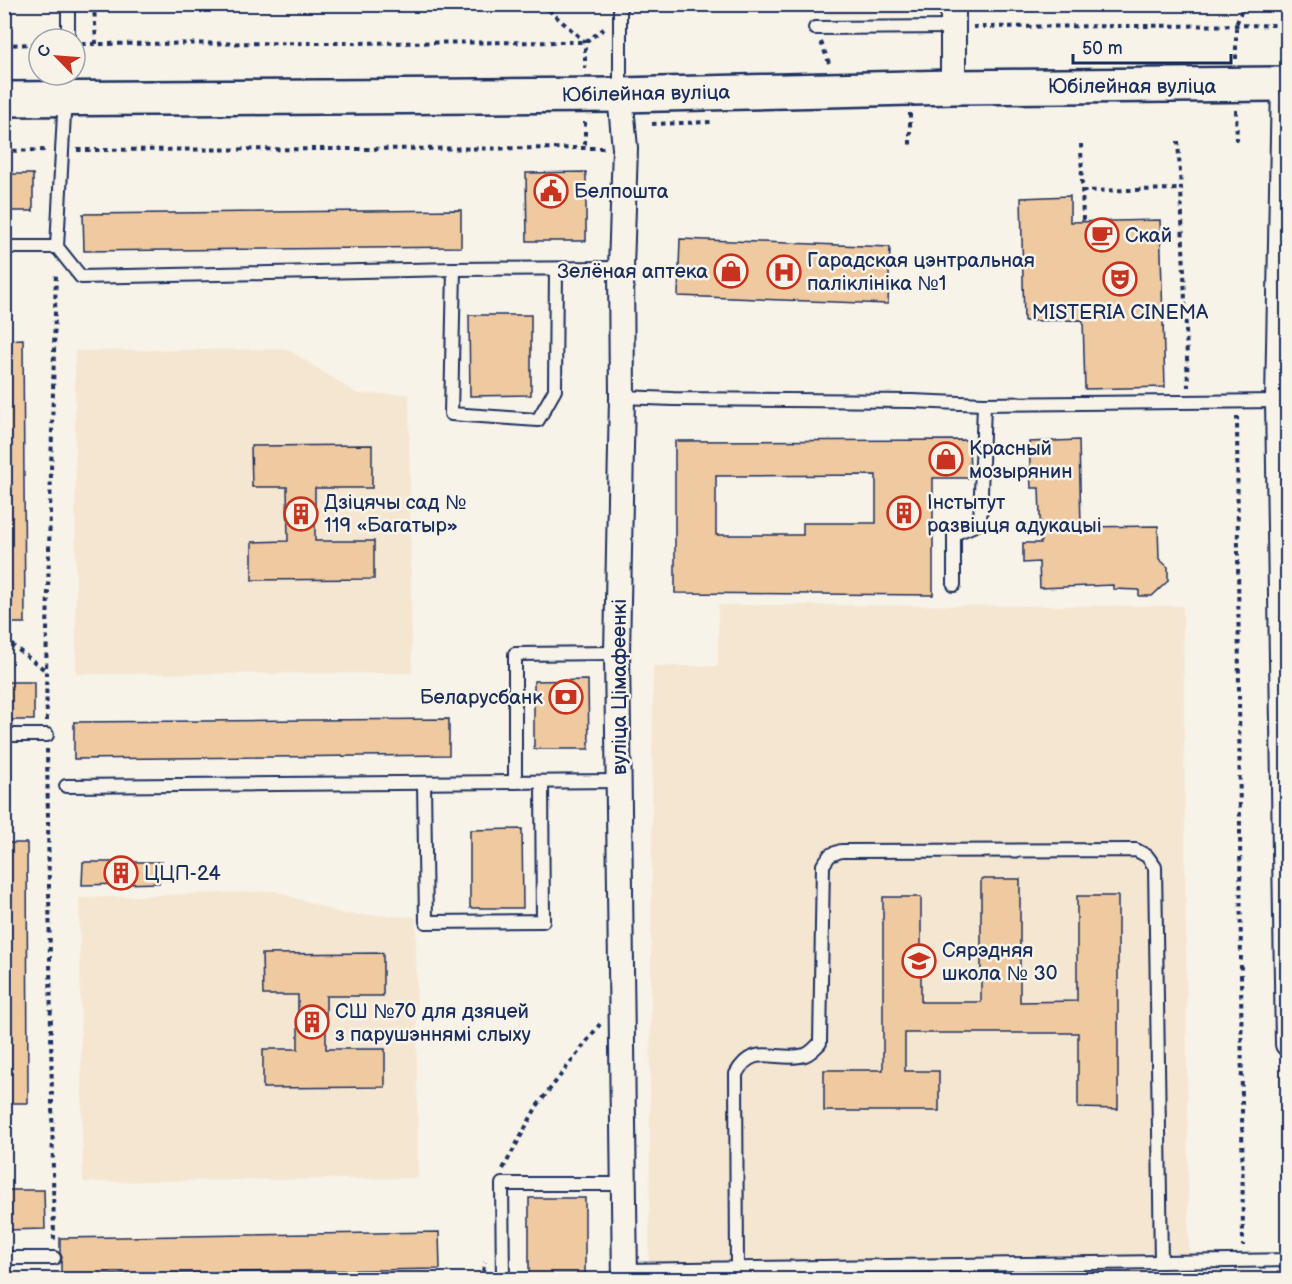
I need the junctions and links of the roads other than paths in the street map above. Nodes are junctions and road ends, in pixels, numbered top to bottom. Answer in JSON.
{"nodes":[{"id":1,"x":68,"y":4,"type":"edge"},
{"id":2,"x":620,"y":4,"type":"edge"},
{"id":3,"x":953,"y":16,"type":"edge"},
{"id":4,"x":68,"y":27,"type":"edge"},
{"id":5,"x":815,"y":28,"type":"dead end"},
{"id":6,"x":1286,"y":84,"type":"edge"},
{"id":7,"x":65,"y":87,"type":"edge"},
{"id":8,"x":953,"y":87,"type":"junction"},
{"id":9,"x":620,"y":95,"type":"junction"},
{"id":10,"x":4,"y":99,"type":"edge"},
{"id":11,"x":4,"y":247,"type":"edge"},
{"id":12,"x":57,"y":247,"type":"junction"},
{"id":13,"x":621,"y":268,"type":"junction"},
{"id":14,"x":556,"y":269,"type":"junction"},
{"id":15,"x":454,"y":270,"type":"junction"},
{"id":16,"x":622,"y":397,"type":"junction"},
{"id":17,"x":1278,"y":401,"type":"junction"},
{"id":18,"x":984,"y":404,"type":"junction"},
{"id":19,"x":1284,"y":518,"type":"edge"},
{"id":20,"x":954,"y":585,"type":"dead end"},
{"id":21,"x":617,"y":653,"type":"junction"},
{"id":22,"x":4,"y":735,"type":"edge"},
{"id":23,"x":47,"y":735,"type":"road end"},
{"id":24,"x":619,"y":781,"type":"junction"},
{"id":25,"x":515,"y":782,"type":"junction"},
{"id":26,"x":542,"y":782,"type":"junction"},
{"id":27,"x":424,"y":783,"type":"junction"},
{"id":28,"x":66,"y":786,"type":"dead end"},
{"id":29,"x":1287,"y":989,"type":"edge"},
{"id":30,"x":1287,"y":1044,"type":"edge"},
{"id":31,"x":625,"y":1184,"type":"junction"},
{"id":32,"x":4,"y":1258,"type":"edge"},
{"id":33,"x":54,"y":1258,"type":"road end"},
{"id":34,"x":1287,"y":1260,"type":"edge"},
{"id":35,"x":1161,"y":1262,"type":"junction"},
{"id":36,"x":737,"y":1269,"type":"junction"},
{"id":37,"x":625,"y":1275,"type":"edge"},
{"id":38,"x":503,"y":1280,"type":"edge"}],
"edges":[{"from":1,"to":4,"type":"lane"},
{"from":2,"to":9,"type":"lane"},
{"from":3,"to":5,"type":"lane"},
{"from":3,"to":8,"type":"street"},
{"from":6,"to":8,"type":"main road","name":"Юбілейная вуліца"},
{"from":6,"to":17,"type":"street"},
{"from":7,"to":9,"type":"main road","name":"Юбілейная вуліца"},
{"from":7,"to":10,"type":"main road","name":"Юбілейная вуліца"},
{"from":7,"to":12,"type":"lane"},
{"from":8,"to":9,"type":"main road","name":"Юбілейная вуліца"},
{"from":9,"to":13,"type":"street","name":"вуліца Цімафеенкі"},
{"from":11,"to":12,"type":"lane"},
{"from":12,"to":15,"type":"lane"},
{"from":13,"to":14,"type":"lane"},
{"from":13,"to":16,"type":"street","name":"вуліца Цімафеенкі"},
{"from":14,"to":15,"type":"lane"},
{"from":14,"to":15,"type":"lane"},
{"from":16,"to":18,"type":"lane"},
{"from":16,"to":21,"type":"street","name":"вуліца Цімафеенкі"},
{"from":17,"to":18,"type":"lane"},
{"from":17,"to":19,"type":"street"},
{"from":18,"to":20,"type":"lane"},
{"from":19,"to":29,"type":"street"},
{"from":21,"to":24,"type":"street","name":"вуліца Цімафеенкі"},
{"from":21,"to":25,"type":"lane"},
{"from":22,"to":23,"type":"lane"},
{"from":24,"to":26,"type":"lane"},
{"from":24,"to":31,"type":"street","name":"вуліца Цімафеенкі"},
{"from":25,"to":26,"type":"lane"},
{"from":25,"to":27,"type":"lane"},
{"from":26,"to":27,"type":"lane"},
{"from":27,"to":28,"type":"lane"},
{"from":29,"to":30,"type":"street"},
{"from":31,"to":37,"type":"street","name":"вуліца Цімафеенкі"},
{"from":31,"to":38,"type":"lane"},
{"from":32,"to":33,"type":"lane"},
{"from":34,"to":35,"type":"lane"},
{"from":35,"to":36,"type":"lane"},
{"from":35,"to":36,"type":"lane"},
{"from":36,"to":37,"type":"lane"}]}
